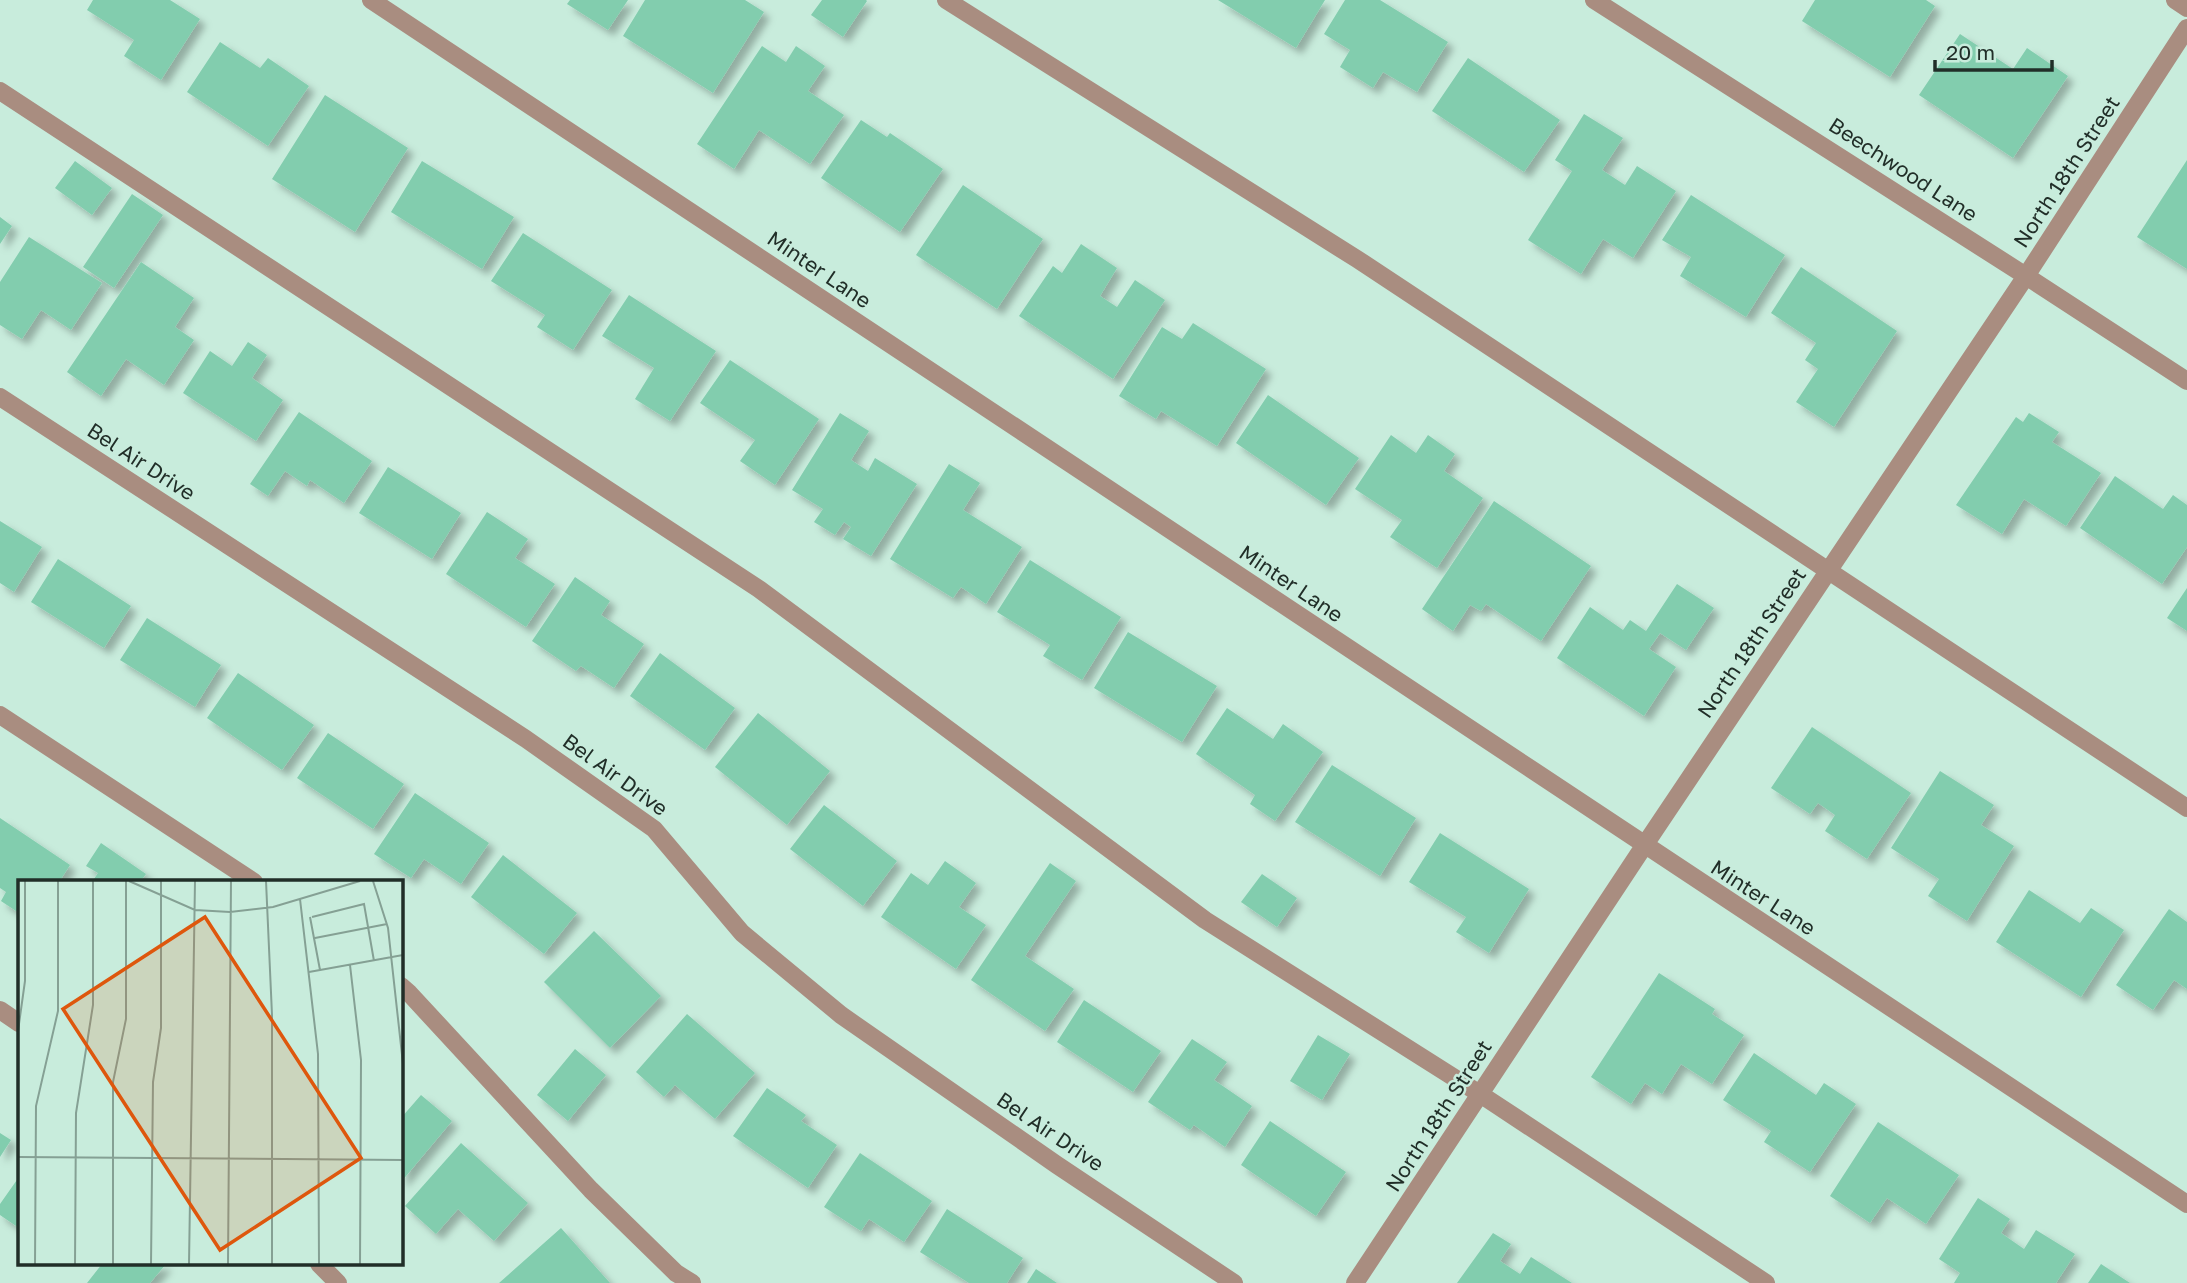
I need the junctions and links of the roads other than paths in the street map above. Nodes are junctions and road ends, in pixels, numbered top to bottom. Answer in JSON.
{"nodes":[{"id":1,"x":371,"y":0,"type":"edge"},
{"id":2,"x":946,"y":0,"type":"edge"},
{"id":3,"x":1594,"y":0,"type":"edge"},
{"id":4,"x":2175,"y":0,"type":"edge"},
{"id":5,"x":2187,"y":8,"type":"edge"},
{"id":6,"x":2187,"y":28,"type":"edge"},
{"id":7,"x":0,"y":91,"type":"edge"},
{"id":8,"x":2026,"y":276,"type":"junction"},
{"id":9,"x":2187,"y":381,"type":"edge"},
{"id":10,"x":0,"y":397,"type":"edge"},
{"id":11,"x":1828,"y":572,"type":"junction"},
{"id":12,"x":0,"y":715,"type":"edge"},
{"id":13,"x":2187,"y":808,"type":"edge"},
{"id":14,"x":1644,"y":846,"type":"junction"},
{"id":15,"x":251,"y":880,"type":"edge"},
{"id":16,"x":402,"y":987,"type":"edge"},
{"id":17,"x":0,"y":1010,"type":"edge"},
{"id":18,"x":18,"y":1022,"type":"edge"},
{"id":19,"x":1480,"y":1094,"type":"junction"},
{"id":20,"x":2187,"y":1204,"type":"edge"},
{"id":21,"x":321,"y":1266,"type":"edge"},
{"id":22,"x":338,"y":1283,"type":"edge"},
{"id":23,"x":692,"y":1283,"type":"edge"},
{"id":24,"x":1234,"y":1283,"type":"edge"},
{"id":25,"x":1355,"y":1283,"type":"edge"},
{"id":26,"x":1766,"y":1283,"type":"edge"}],
"edges":[{"from":1,"to":14,"type":"street","name":"Minter Lane"},
{"from":2,"to":11,"type":"street"},
{"from":3,"to":8,"type":"street","name":"Beechwood Lane"},
{"from":4,"to":5,"type":"street"},
{"from":6,"to":8,"type":"street","name":"North 18th Street"},
{"from":7,"to":19,"type":"street"},
{"from":8,"to":9,"type":"street","name":"Beechwood Lane"},
{"from":8,"to":11,"type":"street","name":"North 18th Street"},
{"from":10,"to":24,"type":"street","name":"Bel Air Drive"},
{"from":11,"to":13,"type":"street"},
{"from":11,"to":14,"type":"street","name":"North 18th Street"},
{"from":12,"to":15,"type":"street"},
{"from":14,"to":19,"type":"street","name":"North 18th Street"},
{"from":14,"to":20,"type":"street","name":"Minter Lane"},
{"from":16,"to":23,"type":"street"},
{"from":17,"to":18,"type":"street"},
{"from":19,"to":25,"type":"street","name":"North 18th Street"},
{"from":19,"to":26,"type":"street"},
{"from":21,"to":22,"type":"street"}]}
